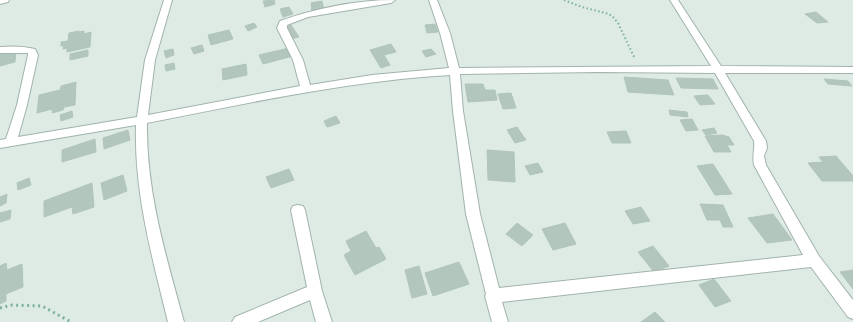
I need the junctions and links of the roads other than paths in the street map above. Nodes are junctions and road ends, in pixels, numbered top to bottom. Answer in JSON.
{"nodes":[{"id":1,"x":5,"y":0,"type":"edge"},
{"id":2,"x":168,"y":0,"type":"edge"},
{"id":3,"x":391,"y":0,"type":"edge"},
{"id":4,"x":433,"y":0,"type":"edge"},
{"id":5,"x":674,"y":0,"type":"edge"},
{"id":6,"x":0,"y":1,"type":"edge"},
{"id":7,"x":0,"y":50,"type":"edge"},
{"id":8,"x":718,"y":69,"type":"junction"},
{"id":9,"x":853,"y":70,"type":"edge"},
{"id":10,"x":455,"y":71,"type":"junction"},
{"id":11,"x":306,"y":89,"type":"junction"},
{"id":12,"x":142,"y":120,"type":"junction"},
{"id":13,"x":5,"y":143,"type":"edge"},
{"id":14,"x":298,"y":210,"type":"dead end"},
{"id":15,"x":814,"y":260,"type":"junction"},
{"id":16,"x":315,"y":291,"type":"junction"},
{"id":17,"x":492,"y":296,"type":"junction"},
{"id":18,"x":853,"y":312,"type":"edge"},
{"id":19,"x":176,"y":322,"type":"edge"},
{"id":20,"x":240,"y":322,"type":"edge"},
{"id":21,"x":324,"y":322,"type":"edge"},
{"id":22,"x":500,"y":322,"type":"edge"}],
"edges":[{"from":1,"to":6,"type":"street"},
{"from":2,"to":12,"type":"street"},
{"from":3,"to":11,"type":"street"},
{"from":4,"to":10,"type":"street"},
{"from":5,"to":8,"type":"street"},
{"from":7,"to":13,"type":"street"},
{"from":8,"to":9,"type":"street"},
{"from":8,"to":10,"type":"street"},
{"from":8,"to":15,"type":"street"},
{"from":10,"to":11,"type":"street"},
{"from":10,"to":17,"type":"street"},
{"from":11,"to":12,"type":"street"},
{"from":12,"to":13,"type":"street"},
{"from":12,"to":19,"type":"street"},
{"from":14,"to":16,"type":"street"},
{"from":15,"to":17,"type":"street"},
{"from":15,"to":18,"type":"street"},
{"from":16,"to":20,"type":"street"},
{"from":16,"to":21,"type":"street"},
{"from":17,"to":22,"type":"street"}]}
